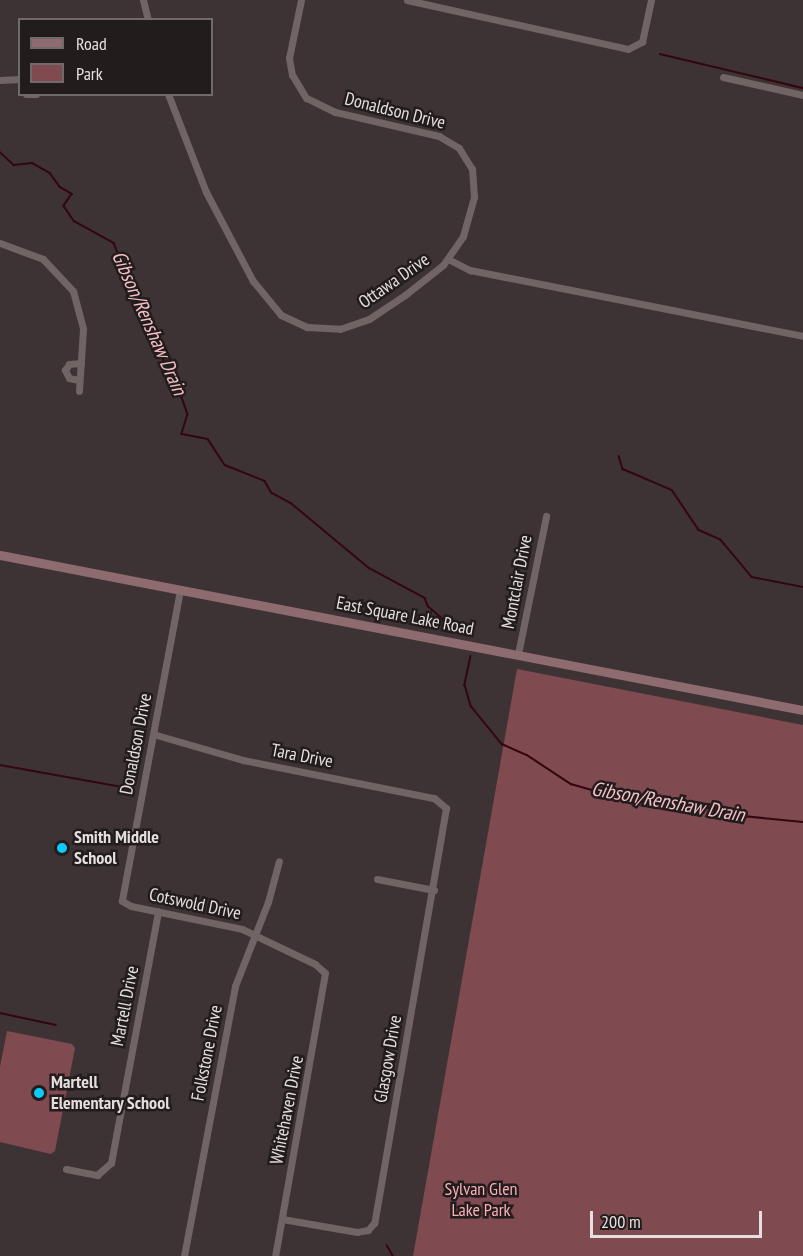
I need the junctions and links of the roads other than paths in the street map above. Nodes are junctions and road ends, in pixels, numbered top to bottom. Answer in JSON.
{"nodes":[{"id":1,"x":143,"y":0,"type":"edge"},
{"id":2,"x":301,"y":0,"type":"edge"},
{"id":3,"x":407,"y":0,"type":"edge"},
{"id":4,"x":651,"y":0,"type":"edge"},
{"id":5,"x":148,"y":18,"type":"edge"},
{"id":6,"x":723,"y":76,"type":"dead end"},
{"id":7,"x":16,"y":78,"type":"edge"},
{"id":8,"x":0,"y":80,"type":"edge"},
{"id":9,"x":803,"y":95,"type":"edge"},
{"id":10,"x":169,"y":96,"type":"edge"},
{"id":11,"x":0,"y":243,"type":"edge"},
{"id":12,"x":448,"y":259,"type":"junction"},
{"id":13,"x":803,"y":336,"type":"edge"},
{"id":14,"x":81,"y":363,"type":"junction"},
{"id":15,"x":80,"y":380,"type":"junction"},
{"id":16,"x":79,"y":391,"type":"dead end"},
{"id":17,"x":546,"y":516,"type":"dead end"},
{"id":18,"x":0,"y":555,"type":"edge"},
{"id":19,"x":180,"y":590,"type":"junction"},
{"id":20,"x":518,"y":654,"type":"junction"},
{"id":21,"x":803,"y":710,"type":"edge"},
{"id":22,"x":153,"y":734,"type":"junction"},
{"id":23,"x":445,"y":805,"type":"joint"},
{"id":24,"x":279,"y":861,"type":"dead end"},
{"id":25,"x":376,"y":879,"type":"dead end"},
{"id":26,"x":434,"y":890,"type":"junction"},
{"id":27,"x":123,"y":903,"type":"joint"},
{"id":28,"x":158,"y":911,"type":"junction"},
{"id":29,"x":255,"y":935,"type":"junction"},
{"id":30,"x":323,"y":969,"type":"joint"},
{"id":31,"x":66,"y":1169,"type":"dead end"},
{"id":32,"x":282,"y":1219,"type":"junction"},
{"id":33,"x":184,"y":1256,"type":"edge"},
{"id":34,"x":275,"y":1256,"type":"edge"}],
"edges":[{"from":1,"to":5,"type":"street"},
{"from":2,"to":12,"type":"street","name":"Donaldson Drive"},
{"from":3,"to":4,"type":"street"},
{"from":6,"to":9,"type":"street"},
{"from":7,"to":8,"type":"street"},
{"from":10,"to":12,"type":"street","name":"Ottawa Drive"},
{"from":11,"to":14,"type":"street"},
{"from":12,"to":13,"type":"street","name":"Ottawa Drive"},
{"from":14,"to":15,"type":"street"},
{"from":14,"to":15,"type":"street"},
{"from":15,"to":16,"type":"street"},
{"from":17,"to":20,"type":"street","name":"Montclair Drive"},
{"from":18,"to":19,"type":"main road","name":"East Square Lake Road"},
{"from":19,"to":20,"type":"main road","name":"East Square Lake Road"},
{"from":19,"to":22,"type":"street","name":"Donaldson Drive"},
{"from":20,"to":21,"type":"main road","name":"East Square Lake Road"},
{"from":22,"to":23,"type":"street","name":"Tara Drive"},
{"from":22,"to":27,"type":"street","name":"Donaldson Drive"},
{"from":23,"to":26,"type":"street","name":"Glasgow Drive"},
{"from":24,"to":29,"type":"street","name":"Folkstone Drive"},
{"from":25,"to":26,"type":"street"},
{"from":26,"to":32,"type":"street","name":"Glasgow Drive"},
{"from":27,"to":28,"type":"street","name":"Cotswold Drive"},
{"from":28,"to":29,"type":"street","name":"Cotswold Drive"},
{"from":28,"to":31,"type":"street","name":"Martell Drive"},
{"from":29,"to":30,"type":"street","name":"Cotswold Drive"},
{"from":29,"to":33,"type":"street","name":"Folkstone Drive"},
{"from":30,"to":32,"type":"street","name":"Whitehaven Drive"},
{"from":32,"to":34,"type":"street","name":"Whitehaven Drive"}]}
